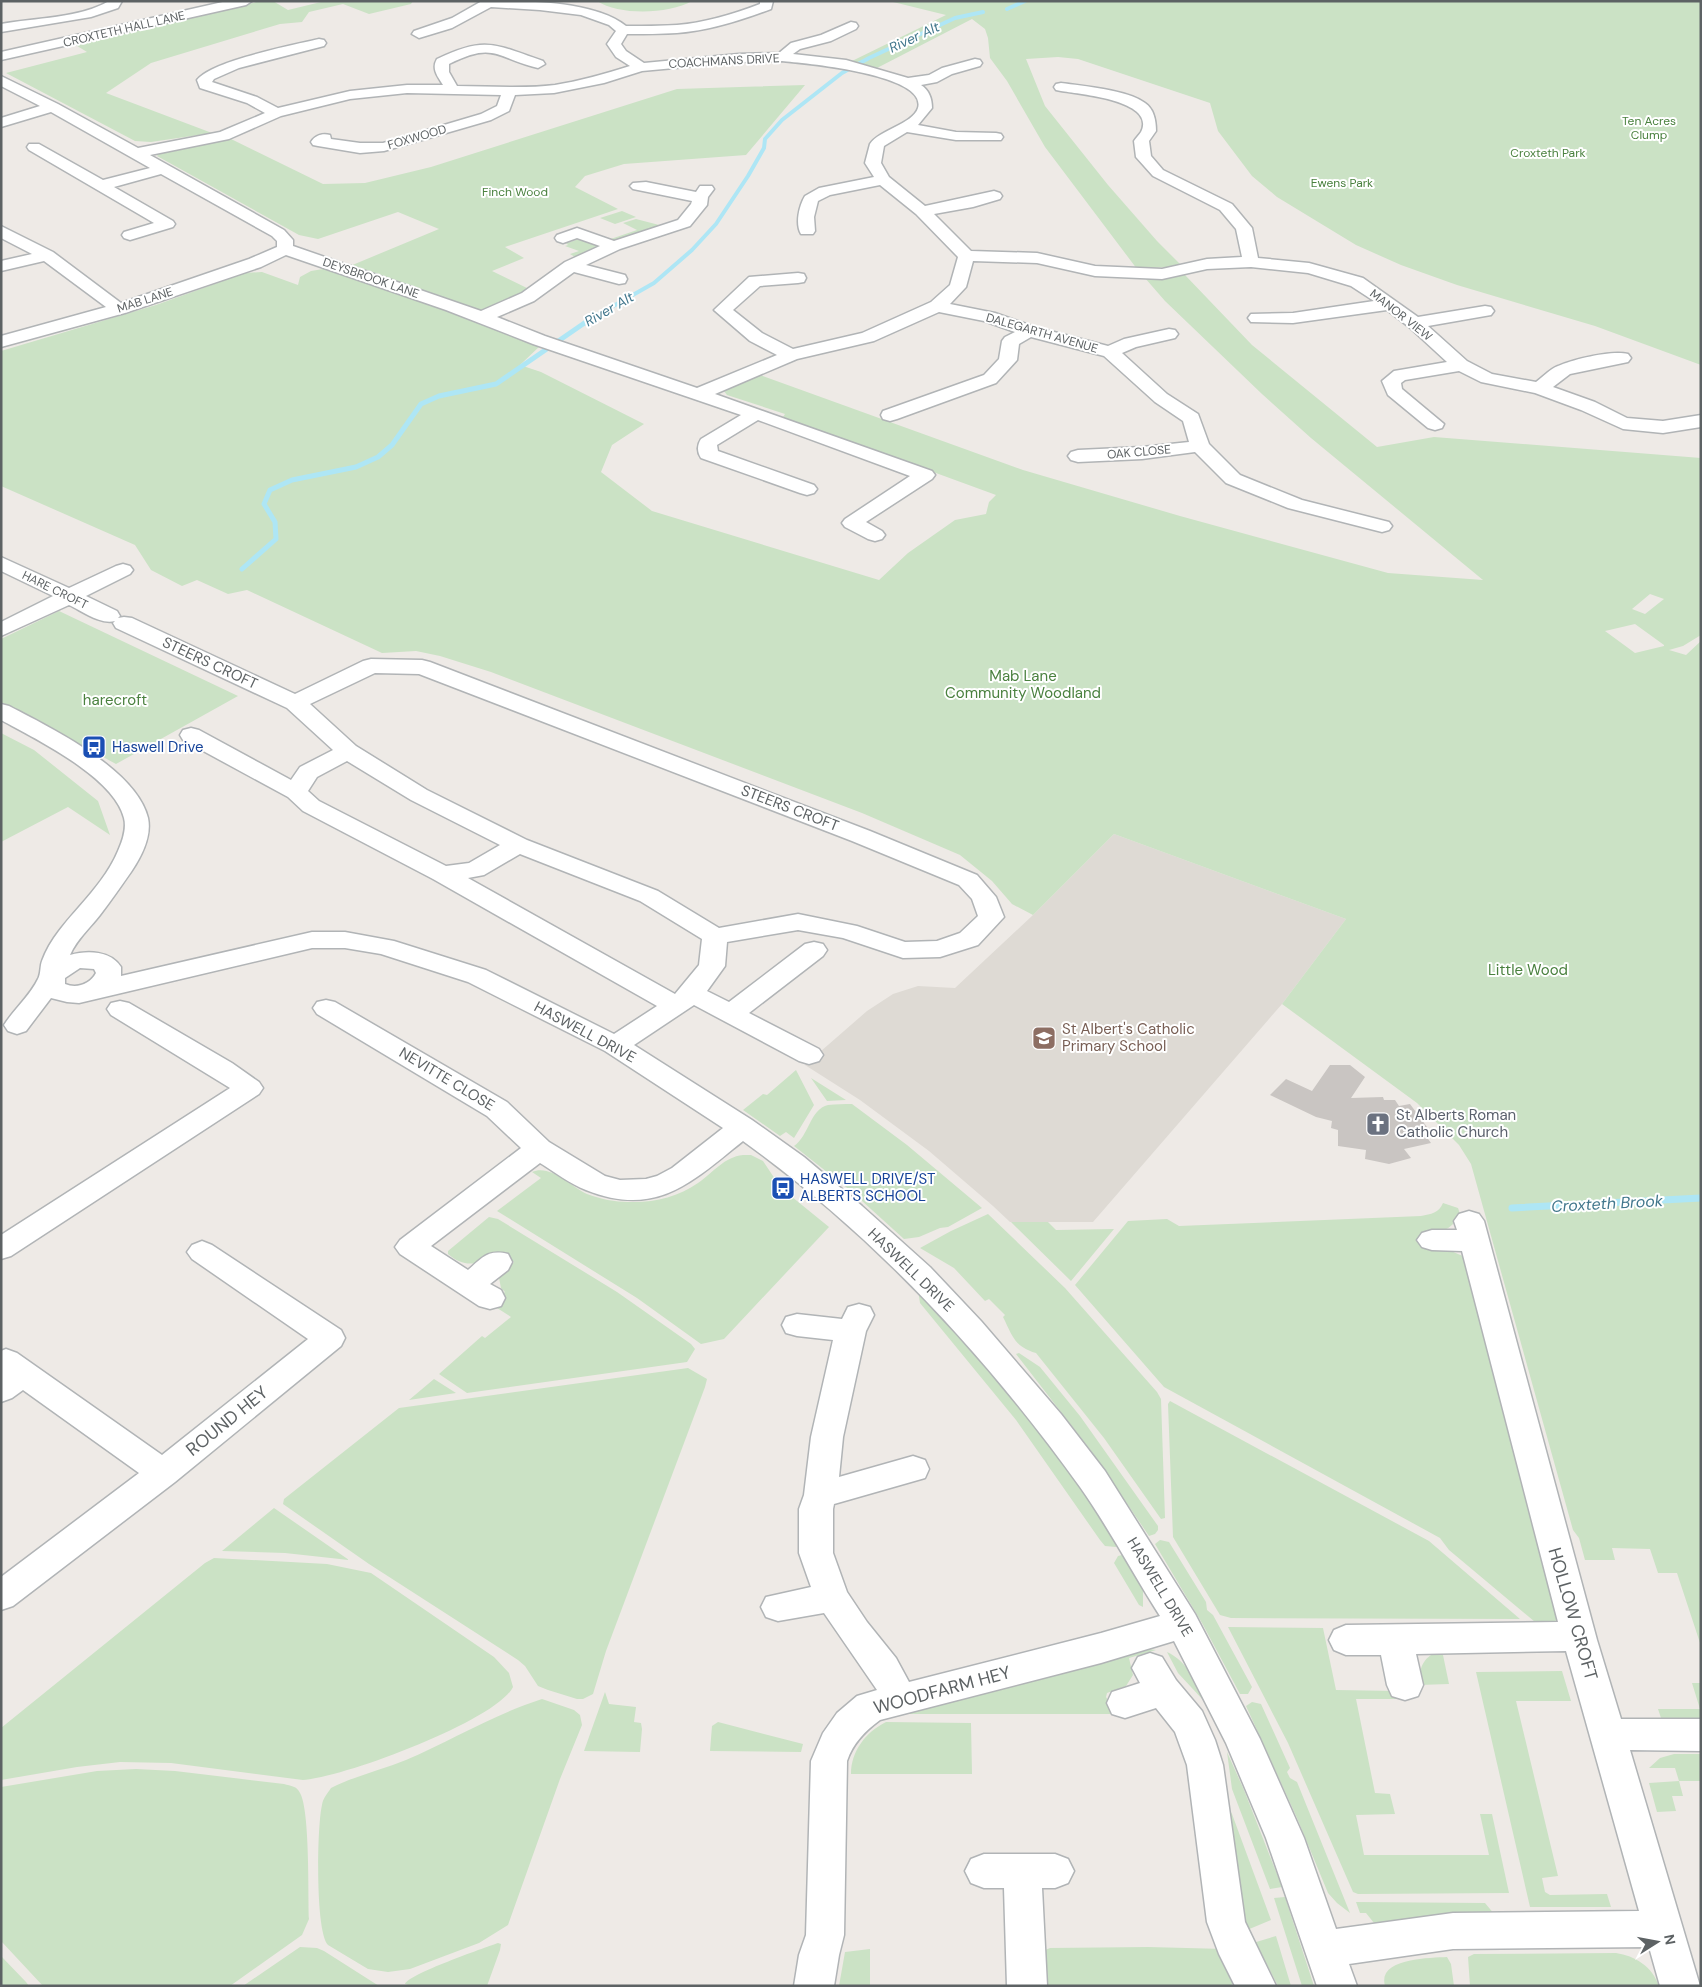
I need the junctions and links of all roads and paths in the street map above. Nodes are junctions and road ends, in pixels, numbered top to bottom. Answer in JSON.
{"nodes":[{"id":1,"x":116,"y":1,"type":"edge"},
{"id":2,"x":246,"y":1,"type":"edge"},
{"id":3,"x":767,"y":1,"type":"edge"},
{"id":4,"x":490,"y":2,"type":"edge"},
{"id":5,"x":852,"y":26,"type":"dead end"},
{"id":6,"x":1,"y":28,"type":"edge"},
{"id":7,"x":623,"y":30,"type":"junction"},
{"id":8,"x":446,"y":35,"type":"dead end"},
{"id":9,"x":319,"y":43,"type":"dead end"},
{"id":10,"x":1,"y":56,"type":"edge"},
{"id":11,"x":782,"y":57,"type":"junction"},
{"id":12,"x":975,"y":63,"type":"dead end"},
{"id":13,"x":538,"y":64,"type":"dead end"},
{"id":14,"x":642,"y":67,"type":"junction"},
{"id":15,"x":1,"y":80,"type":"edge"},
{"id":16,"x":908,"y":82,"type":"junction"},
{"id":17,"x":1061,"y":87,"type":"dead end"},
{"id":18,"x":453,"y":90,"type":"junction"},
{"id":19,"x":509,"y":92,"type":"junction"},
{"id":20,"x":53,"y":107,"type":"junction"},
{"id":21,"x":276,"y":113,"type":"junction"},
{"id":22,"x":1,"y":123,"type":"edge"},
{"id":23,"x":906,"y":127,"type":"junction"},
{"id":24,"x":996,"y":137,"type":"dead end"},
{"id":25,"x":324,"y":138,"type":"dead end"},
{"id":26,"x":34,"y":146,"type":"dead end"},
{"id":27,"x":137,"y":153,"type":"junction"},
{"id":28,"x":162,"y":169,"type":"junction"},
{"id":29,"x":883,"y":180,"type":"junction"},
{"id":30,"x":100,"y":186,"type":"junction"},
{"id":31,"x":638,"y":187,"type":"dead end"},
{"id":32,"x":994,"y":196,"type":"dead end"},
{"id":33,"x":922,"y":211,"type":"junction"},
{"id":34,"x":1,"y":231,"type":"edge"},
{"id":35,"x":807,"y":231,"type":"dead end"},
{"id":36,"x":130,"y":235,"type":"dead end"},
{"id":37,"x":563,"y":238,"type":"dead end"},
{"id":38,"x":614,"y":246,"type":"junction"},
{"id":39,"x":285,"y":249,"type":"junction"},
{"id":40,"x":47,"y":255,"type":"junction"},
{"id":41,"x":966,"y":256,"type":"junction"},
{"id":42,"x":1251,"y":262,"type":"junction"},
{"id":43,"x":1,"y":266,"type":"edge"},
{"id":44,"x":571,"y":266,"type":"junction"},
{"id":45,"x":798,"y":278,"type":"dead end"},
{"id":46,"x":620,"y":279,"type":"dead end"},
{"id":47,"x":1390,"y":304,"type":"junction"},
{"id":48,"x":938,"y":306,"type":"junction"},
{"id":49,"x":119,"y":309,"type":"junction"},
{"id":50,"x":1485,"y":311,"type":"dead end"},
{"id":51,"x":481,"y":318,"type":"junction"},
{"id":52,"x":1257,"y":318,"type":"dead end"},
{"id":53,"x":1415,"y":323,"type":"junction"},
{"id":54,"x":1029,"y":331,"type":"junction"},
{"id":55,"x":1169,"y":334,"type":"dead end"},
{"id":56,"x":1,"y":342,"type":"edge"},
{"id":57,"x":1110,"y":352,"type":"junction"},
{"id":58,"x":791,"y":355,"type":"junction"},
{"id":59,"x":1622,"y":358,"type":"dead end"},
{"id":60,"x":1461,"y":365,"type":"junction"},
{"id":61,"x":1539,"y":388,"type":"junction"},
{"id":62,"x":698,"y":394,"type":"junction"},
{"id":63,"x":890,"y":415,"type":"dead end"},
{"id":64,"x":764,"y":416,"type":"junction"},
{"id":65,"x":1701,"y":422,"type":"edge"},
{"id":66,"x":1435,"y":424,"type":"dead end"},
{"id":67,"x":1200,"y":446,"type":"junction"},
{"id":68,"x":1078,"y":456,"type":"dead end"},
{"id":69,"x":807,"y":489,"type":"dead end"},
{"id":70,"x":1382,"y":526,"type":"dead end"},
{"id":71,"x":875,"y":535,"type":"dead end"},
{"id":72,"x":1,"y":563,"type":"edge"},
{"id":73,"x":122,"y":570,"type":"dead end"},
{"id":74,"x":70,"y":597,"type":"junction"},
{"id":75,"x":116,"y":620,"type":"joint"},
{"id":76,"x":1,"y":630,"type":"edge"},
{"id":77,"x":295,"y":703,"type":"junction"},
{"id":78,"x":1,"y":711,"type":"edge"},
{"id":79,"x":191,"y":735,"type":"dead end"},
{"id":80,"x":348,"y":751,"type":"junction"},
{"id":81,"x":296,"y":792,"type":"junction"},
{"id":82,"x":518,"y":845,"type":"junction"},
{"id":83,"x":442,"y":874,"type":"junction"},
{"id":84,"x":89,"y":914,"type":"junction"},
{"id":85,"x":715,"y":936,"type":"junction"},
{"id":86,"x":814,"y":950,"type":"dead end"},
{"id":87,"x":99,"y":976,"type":"junction"},
{"id":88,"x":52,"y":977,"type":"junction"},
{"id":89,"x":683,"y":999,"type":"junction"},
{"id":90,"x":326,"y":1008,"type":"dead end"},
{"id":91,"x":120,"y":1009,"type":"dead end"},
{"id":92,"x":732,"y":1013,"type":"junction"},
{"id":93,"x":9,"y":1031,"type":"edge"},
{"id":94,"x":615,"y":1045,"type":"junction"},
{"id":95,"x":809,"y":1055,"type":"dead end"},
{"id":96,"x":742,"y":1127,"type":"junction"},
{"id":97,"x":539,"y":1149,"type":"junction"},
{"id":98,"x":1432,"y":1240,"type":"dead end"},
{"id":99,"x":1,"y":1249,"type":"edge"},
{"id":100,"x":202,"y":1252,"type":"dead end"},
{"id":101,"x":497,"y":1262,"type":"dead end"},
{"id":102,"x":797,"y":1325,"type":"dead end"},
{"id":103,"x":10,"y":1375,"type":"edge"},
{"id":104,"x":913,"y":1469,"type":"dead end"},
{"id":105,"x":163,"y":1473,"type":"junction"},
{"id":106,"x":820,"y":1496,"type":"junction"},
{"id":107,"x":1,"y":1596,"type":"edge"},
{"id":108,"x":832,"y":1597,"type":"junction"},
{"id":109,"x":778,"y":1607,"type":"dead end"},
{"id":110,"x":1184,"y":1624,"type":"junction"},
{"id":111,"x":1579,"y":1636,"type":"junction"},
{"id":112,"x":1346,"y":1640,"type":"dead end"},
{"id":113,"x":1396,"y":1640,"type":"junction"},
{"id":114,"x":1405,"y":1686,"type":"dead end"},
{"id":115,"x":900,"y":1699,"type":"junction"},
{"id":116,"x":1125,"y":1703,"type":"dead end"},
{"id":117,"x":1608,"y":1734,"type":"junction"},
{"id":118,"x":1701,"y":1734,"type":"edge"},
{"id":119,"x":984,"y":1871,"type":"dead end"},
{"id":120,"x":1663,"y":1929,"type":"junction"},
{"id":121,"x":1325,"y":1949,"type":"junction"},
{"id":122,"x":814,"y":1986,"type":"edge"},
{"id":123,"x":1027,"y":1986,"type":"edge"},
{"id":124,"x":1256,"y":1986,"type":"edge"},
{"id":125,"x":1337,"y":1986,"type":"edge"},
{"id":126,"x":1680,"y":1986,"type":"edge"}],
"edges":[{"from":1,"to":6,"type":"street"},
{"from":2,"to":10,"type":"street","name":"CROXTETH HALL LANE"},
{"from":3,"to":7,"type":"street"},
{"from":4,"to":7,"type":"street"},
{"from":4,"to":8,"type":"street"},
{"from":5,"to":11,"type":"street"},
{"from":7,"to":14,"type":"street"},
{"from":9,"to":21,"type":"street"},
{"from":11,"to":14,"type":"street","name":"COACHMANS DRIVE"},
{"from":11,"to":16,"type":"street","name":"COACHMANS DRIVE"},
{"from":12,"to":16,"type":"street"},
{"from":13,"to":18,"type":"street"},
{"from":14,"to":19,"type":"street","name":"COACHMANS DRIVE"},
{"from":15,"to":20,"type":"street"},
{"from":16,"to":23,"type":"street","name":"COACHMANS DRIVE"},
{"from":17,"to":42,"type":"street"},
{"from":18,"to":19,"type":"street","name":"COACHMANS DRIVE"},
{"from":18,"to":21,"type":"street","name":"COACHMANS DRIVE"},
{"from":19,"to":25,"type":"street","name":"FOXWOOD"},
{"from":20,"to":22,"type":"street"},
{"from":20,"to":27,"type":"street"},
{"from":21,"to":27,"type":"street","name":"COACHMANS DRIVE"},
{"from":23,"to":24,"type":"street"},
{"from":23,"to":29,"type":"street","name":"COACHMANS DRIVE"},
{"from":26,"to":30,"type":"street"},
{"from":27,"to":28,"type":"street"},
{"from":28,"to":30,"type":"street"},
{"from":28,"to":39,"type":"street"},
{"from":29,"to":33,"type":"street","name":"COACHMANS DRIVE"},
{"from":29,"to":35,"type":"street"},
{"from":30,"to":36,"type":"street"},
{"from":31,"to":38,"type":"street"},
{"from":32,"to":33,"type":"street"},
{"from":33,"to":41,"type":"street","name":"COACHMANS DRIVE"},
{"from":34,"to":40,"type":"street"},
{"from":37,"to":38,"type":"street"},
{"from":38,"to":44,"type":"street"},
{"from":39,"to":49,"type":"street","name":"MAB LANE"},
{"from":39,"to":51,"type":"street","name":"DEYSBROOK LANE"},
{"from":40,"to":43,"type":"street"},
{"from":40,"to":49,"type":"street"},
{"from":41,"to":42,"type":"street","name":"MANOR VIEW"},
{"from":41,"to":48,"type":"street"},
{"from":42,"to":47,"type":"street","name":"MANOR VIEW"},
{"from":44,"to":46,"type":"street"},
{"from":44,"to":51,"type":"street"},
{"from":45,"to":58,"type":"street"},
{"from":47,"to":52,"type":"street"},
{"from":47,"to":53,"type":"street","name":"MANOR VIEW"},
{"from":48,"to":54,"type":"street","name":"DALEGARTH AVENUE"},
{"from":48,"to":58,"type":"street"},
{"from":49,"to":56,"type":"street","name":"MAB LANE"},
{"from":50,"to":53,"type":"street"},
{"from":51,"to":62,"type":"street","name":"DEYSBROOK LANE"},
{"from":53,"to":60,"type":"street","name":"MANOR VIEW"},
{"from":54,"to":57,"type":"street","name":"DALEGARTH AVENUE"},
{"from":54,"to":63,"type":"street"},
{"from":55,"to":57,"type":"street"},
{"from":57,"to":67,"type":"street","name":"DALEGARTH AVENUE"},
{"from":58,"to":62,"type":"street"},
{"from":59,"to":61,"type":"street"},
{"from":60,"to":61,"type":"street","name":"MANOR VIEW"},
{"from":60,"to":66,"type":"street"},
{"from":61,"to":65,"type":"street","name":"MANOR VIEW"},
{"from":62,"to":64,"type":"street","name":"DEYSBROOK LANE"},
{"from":64,"to":69,"type":"street"},
{"from":64,"to":71,"type":"street","name":"DEYSBROOK LANE"},
{"from":67,"to":68,"type":"street","name":"OAK CLOSE"},
{"from":67,"to":70,"type":"street","name":"DALEGARTH AVENUE"},
{"from":72,"to":74,"type":"street","name":"HARE CROFT"},
{"from":73,"to":74,"type":"street"},
{"from":74,"to":75,"type":"street","name":"HARE CROFT"},
{"from":74,"to":76,"type":"street"},
{"from":75,"to":77,"type":"street","name":"STEERS CROFT"},
{"from":77,"to":80,"type":"street","name":"STEERS CROFT"},
{"from":77,"to":85,"type":"street","name":"STEERS CROFT"},
{"from":78,"to":84,"type":"street"},
{"from":79,"to":81,"type":"street"},
{"from":80,"to":81,"type":"street"},
{"from":80,"to":82,"type":"street","name":"STEERS CROFT"},
{"from":81,"to":83,"type":"street"},
{"from":82,"to":83,"type":"street"},
{"from":82,"to":85,"type":"street","name":"STEERS CROFT"},
{"from":83,"to":89,"type":"street"},
{"from":84,"to":87,"type":"street"},
{"from":84,"to":88,"type":"street"},
{"from":85,"to":89,"type":"street"},
{"from":86,"to":92,"type":"street"},
{"from":87,"to":88,"type":"street"},
{"from":87,"to":93,"type":"street"},
{"from":87,"to":94,"type":"street","name":"HASWELL DRIVE"},
{"from":88,"to":93,"type":"street"},
{"from":89,"to":92,"type":"street"},
{"from":89,"to":94,"type":"street"},
{"from":90,"to":97,"type":"street","name":"NEVITTE CLOSE"},
{"from":91,"to":99,"type":"street"},
{"from":92,"to":95,"type":"street"},
{"from":94,"to":96,"type":"street","name":"HASWELL DRIVE"},
{"from":96,"to":97,"type":"street","name":"NEVITTE CLOSE"},
{"from":96,"to":110,"type":"street","name":"HASWELL DRIVE"},
{"from":97,"to":101,"type":"street"},
{"from":98,"to":111,"type":"street","name":"HOLLOW CROFT"},
{"from":100,"to":105,"type":"street","name":"ROUND HEY"},
{"from":102,"to":106,"type":"street"},
{"from":103,"to":105,"type":"street"},
{"from":104,"to":106,"type":"street"},
{"from":105,"to":107,"type":"street","name":"ROUND HEY"},
{"from":106,"to":108,"type":"street"},
{"from":108,"to":109,"type":"street"},
{"from":108,"to":115,"type":"street"},
{"from":110,"to":115,"type":"street","name":"WOODFARM HEY"},
{"from":110,"to":121,"type":"street","name":"HASWELL DRIVE"},
{"from":111,"to":113,"type":"street"},
{"from":111,"to":117,"type":"street","name":"HOLLOW CROFT"},
{"from":112,"to":113,"type":"street"},
{"from":113,"to":114,"type":"street"},
{"from":115,"to":122,"type":"street","name":"WOODFARM HEY"},
{"from":116,"to":124,"type":"street"},
{"from":117,"to":118,"type":"street"},
{"from":117,"to":120,"type":"street","name":"HOLLOW CROFT"},
{"from":119,"to":123,"type":"street"},
{"from":120,"to":121,"type":"street"},
{"from":120,"to":126,"type":"street","name":"HOLLOW CROFT"},
{"from":121,"to":125,"type":"street","name":"HASWELL DRIVE"}]}
